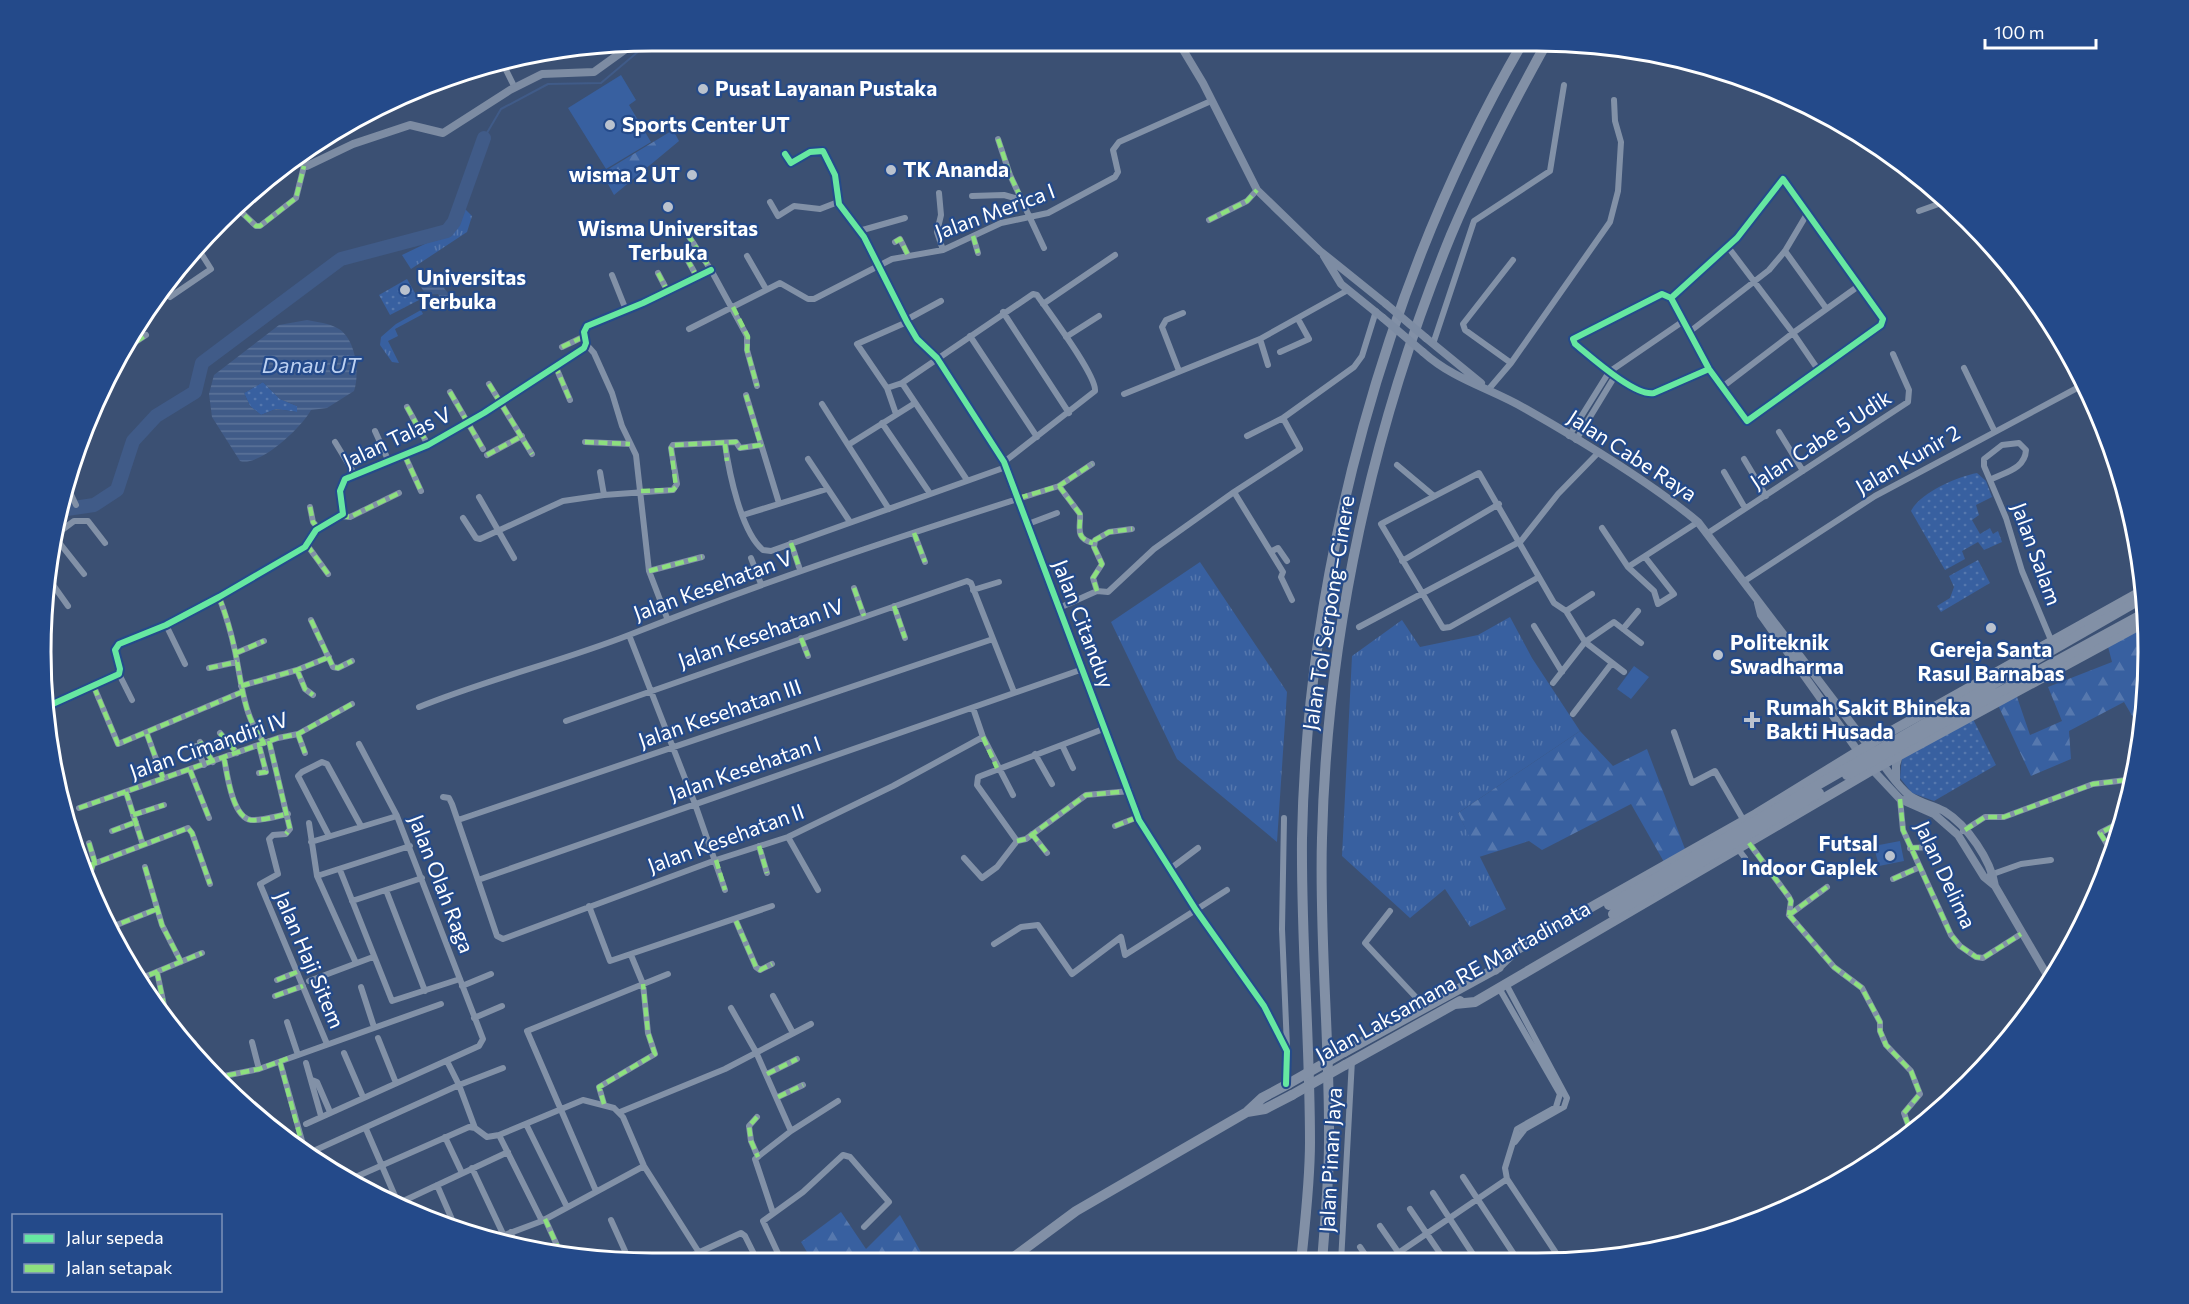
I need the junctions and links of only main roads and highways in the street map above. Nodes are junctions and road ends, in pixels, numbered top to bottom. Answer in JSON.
{"nodes":[{"id":1,"x":1183,"y":51,"type":"edge"},
{"id":2,"x":1518,"y":51,"type":"edge"},
{"id":3,"x":1542,"y":51,"type":"edge"},
{"id":4,"x":622,"y":52,"type":"edge"},
{"id":5,"x":301,"y":164,"type":"edge"},
{"id":6,"x":1320,"y":251,"type":"junction"},
{"id":7,"x":1488,"y":390,"type":"junction"},
{"id":8,"x":2135,"y":595,"type":"edge"},
{"id":9,"x":2136,"y":602,"type":"edge"},
{"id":10,"x":2137,"y":617,"type":"edge"},
{"id":11,"x":2137,"y":626,"type":"edge"},
{"id":12,"x":1888,"y":733,"type":"junction"},
{"id":13,"x":1862,"y":748,"type":"junction"},
{"id":14,"x":1899,"y":755,"type":"junction"},
{"id":15,"x":1840,"y":762,"type":"junction"},
{"id":16,"x":1882,"y":764,"type":"junction"},
{"id":17,"x":1872,"y":770,"type":"junction"},
{"id":18,"x":1852,"y":782,"type":"junction"},
{"id":19,"x":1897,"y":783,"type":"junction"},
{"id":20,"x":1961,"y":833,"type":"junction"},
{"id":21,"x":1611,"y":909,"type":"junction"},
{"id":22,"x":1495,"y":970,"type":"junction"},
{"id":23,"x":2045,"y":972,"type":"edge"},
{"id":24,"x":1455,"y":1004,"type":"junction"},
{"id":25,"x":1372,"y":1044,"type":"junction"},
{"id":26,"x":1347,"y":1059,"type":"junction"},
{"id":27,"x":1247,"y":1112,"type":"junction"},
{"id":28,"x":1018,"y":1253,"type":"edge"},
{"id":29,"x":1302,"y":1253,"type":"edge"},
{"id":30,"x":1323,"y":1253,"type":"edge"}],
"edges":[{"from":1,"to":6,"type":"main road","name":"Jalan Cabe Raya"},
{"from":2,"to":29,"type":"highway","name":"Jalan Tol Serpong–Cinere"},
{"from":3,"to":30,"type":"highway","name":"Jalan Tol Serpong–Cinere"},
{"from":4,"to":5,"type":"main road"},
{"from":6,"to":7,"type":"main road","name":"Jalan Cabe Raya","bridge":true},
{"from":6,"to":7,"type":"main road","name":"Jalan Cabe Raya","bridge":true},
{"from":7,"to":13,"type":"main road","name":"Jalan Cabe Raya"},
{"from":8,"to":12,"type":"highway"},
{"from":9,"to":21,"type":"highway","bridge":true},
{"from":10,"to":21,"type":"highway","bridge":true},
{"from":11,"to":14,"type":"highway"},
{"from":12,"to":13,"type":"highway"},
{"from":12,"to":14,"type":"highway"},
{"from":13,"to":15,"type":"highway"},
{"from":13,"to":16,"type":"main road"},
{"from":13,"to":17,"type":"main road"},
{"from":14,"to":16,"type":"highway"},
{"from":14,"to":19,"type":"main road"},
{"from":15,"to":18,"type":"highway"},
{"from":15,"to":22,"type":"highway"},
{"from":16,"to":17,"type":"highway"},
{"from":16,"to":19,"type":"main road"},
{"from":17,"to":18,"type":"highway"},
{"from":17,"to":20,"type":"main road"},
{"from":18,"to":24,"type":"highway"},
{"from":19,"to":20,"type":"main road"},
{"from":20,"to":23,"type":"main road"},
{"from":21,"to":22,"type":"highway","name":"Jalan Laksamana RE Martadinata"},
{"from":21,"to":24,"type":"highway","name":"Jalan Laksamana RE Martadinata"},
{"from":22,"to":25,"type":"highway","name":"Jalan Laksamana RE Martadinata"},
{"from":24,"to":25,"type":"highway","name":"Jalan Laksamana RE Martadinata"},
{"from":25,"to":26,"type":"highway","name":"Jalan Laksamana RE Martadinata"},
{"from":26,"to":27,"type":"highway","name":"Jalan Laksamana RE Martadinata","bridge":true},
{"from":26,"to":27,"type":"highway","name":"Jalan Laksamana RE Martadinata","bridge":true},
{"from":27,"to":28,"type":"highway","name":"Jalan Laksamana RE Martadinata"}]}
